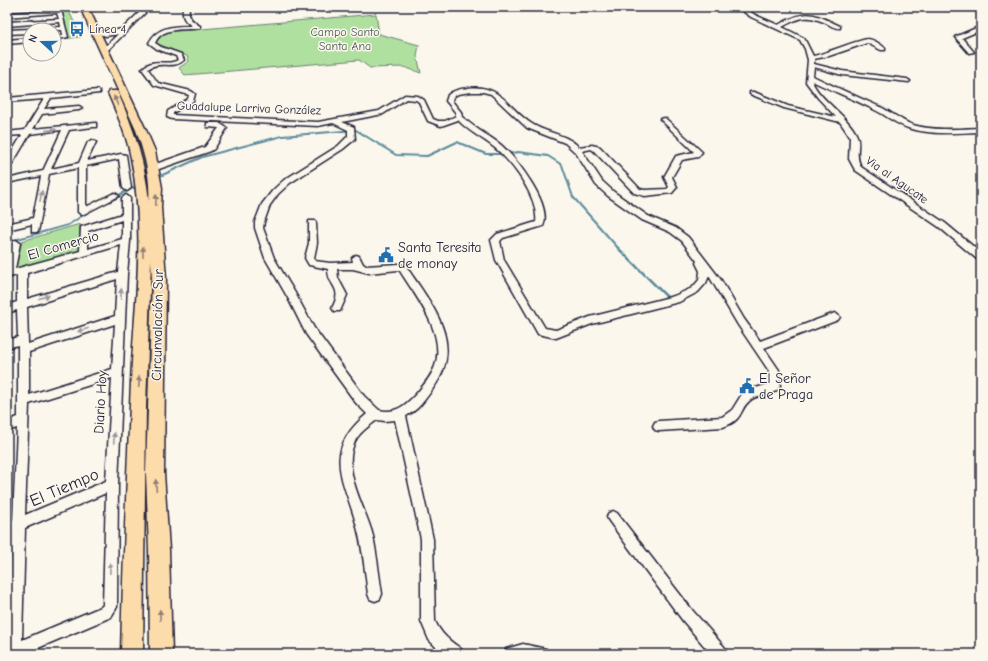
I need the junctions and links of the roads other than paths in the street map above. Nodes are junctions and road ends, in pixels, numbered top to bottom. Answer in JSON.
{"nodes":[{"id":1,"x":148,"y":7,"type":"edge"},
{"id":2,"x":186,"y":7,"type":"edge"},
{"id":3,"x":740,"y":7,"type":"edge"},
{"id":4,"x":59,"y":9,"type":"edge"},
{"id":5,"x":83,"y":11,"type":"edge"},
{"id":6,"x":7,"y":15,"type":"edge"},
{"id":7,"x":185,"y":16,"type":"junction"},
{"id":8,"x":62,"y":20,"type":"junction"},
{"id":9,"x":7,"y":24,"type":"edge"},
{"id":10,"x":838,"y":27,"type":"dead end"},
{"id":11,"x":64,"y":28,"type":"joint"},
{"id":12,"x":777,"y":28,"type":"junction"},
{"id":13,"x":981,"y":28,"type":"edge"},
{"id":14,"x":166,"y":30,"type":"junction"},
{"id":15,"x":22,"y":31,"type":"edge"},
{"id":16,"x":123,"y":31,"type":"junction"},
{"id":17,"x":971,"y":31,"type":"junction"},
{"id":18,"x":7,"y":32,"type":"edge"},
{"id":19,"x":95,"y":32,"type":"junction"},
{"id":20,"x":981,"y":36,"type":"edge"},
{"id":21,"x":62,"y":37,"type":"edge"},
{"id":22,"x":22,"y":41,"type":"edge"},
{"id":23,"x":7,"y":42,"type":"edge"},
{"id":24,"x":883,"y":49,"type":"dead end"},
{"id":25,"x":971,"y":52,"type":"dead end"},
{"id":26,"x":106,"y":55,"type":"junction"},
{"id":27,"x":811,"y":61,"type":"junction"},
{"id":28,"x":810,"y":77,"type":"junction"},
{"id":29,"x":908,"y":81,"type":"dead end"},
{"id":30,"x":98,"y":92,"type":"dead end"},
{"id":31,"x":752,"y":93,"type":"dead end"},
{"id":32,"x":49,"y":96,"type":"junction"},
{"id":33,"x":9,"y":99,"type":"edge"},
{"id":34,"x":7,"y":106,"type":"edge"},
{"id":35,"x":78,"y":108,"type":"dead end"},
{"id":36,"x":39,"y":112,"type":"junction"},
{"id":37,"x":459,"y":117,"type":"junction"},
{"id":38,"x":663,"y":119,"type":"dead end"},
{"id":39,"x":334,"y":121,"type":"junction"},
{"id":40,"x":843,"y":121,"type":"junction"},
{"id":41,"x":93,"y":125,"type":"dead end"},
{"id":42,"x":202,"y":126,"type":"dead end"},
{"id":43,"x":66,"y":128,"type":"junction"},
{"id":44,"x":981,"y":130,"type":"edge"},
{"id":45,"x":27,"y":132,"type":"junction"},
{"id":46,"x":7,"y":134,"type":"edge"},
{"id":47,"x":92,"y":142,"type":"dead end"},
{"id":48,"x":577,"y":150,"type":"junction"},
{"id":49,"x":126,"y":156,"type":"junction"},
{"id":50,"x":82,"y":164,"type":"junction"},
{"id":51,"x":7,"y":166,"type":"edge"},
{"id":52,"x":153,"y":168,"type":"junction"},
{"id":53,"x":46,"y":172,"type":"junction"},
{"id":54,"x":7,"y":181,"type":"edge"},
{"id":55,"x":127,"y":188,"type":"dead end"},
{"id":56,"x":115,"y":196,"type":"dead end"},
{"id":57,"x":126,"y":198,"type":"dead end"},
{"id":58,"x":126,"y":216,"type":"junction"},
{"id":59,"x":36,"y":220,"type":"junction"},
{"id":60,"x":312,"y":223,"type":"dead end"},
{"id":61,"x":7,"y":227,"type":"edge"},
{"id":62,"x":36,"y":230,"type":"dead end"},
{"id":63,"x":126,"y":241,"type":"junction"},
{"id":64,"x":16,"y":243,"type":"dead end"},
{"id":65,"x":84,"y":254,"type":"junction"},
{"id":66,"x":698,"y":256,"type":"junction"},
{"id":67,"x":981,"y":258,"type":"edge"},
{"id":68,"x":332,"y":267,"type":"junction"},
{"id":69,"x":22,"y":272,"type":"junction"},
{"id":70,"x":122,"y":274,"type":"junction"},
{"id":71,"x":8,"y":275,"type":"edge"},
{"id":72,"x":21,"y":304,"type":"junction"},
{"id":73,"x":337,"y":308,"type":"dead end"},
{"id":74,"x":7,"y":309,"type":"edge"},
{"id":75,"x":835,"y":317,"type":"dead end"},
{"id":76,"x":120,"y":318,"type":"junction"},
{"id":77,"x":7,"y":344,"type":"edge"},
{"id":78,"x":24,"y":344,"type":"junction"},
{"id":79,"x":757,"y":346,"type":"junction"},
{"id":80,"x":117,"y":372,"type":"junction"},
{"id":81,"x":24,"y":401,"type":"junction"},
{"id":82,"x":375,"y":414,"type":"junction"},
{"id":83,"x":400,"y":414,"type":"junction"},
{"id":84,"x":22,"y":421,"type":"junction"},
{"id":85,"x":7,"y":426,"type":"edge"},
{"id":86,"x":659,"y":426,"type":"dead end"},
{"id":87,"x":112,"y":484,"type":"junction"},
{"id":88,"x":612,"y":517,"type":"dead end"},
{"id":89,"x":13,"y":527,"type":"edge"},
{"id":90,"x":375,"y":594,"type":"dead end"},
{"id":91,"x":11,"y":600,"type":"edge"},
{"id":92,"x":132,"y":654,"type":"edge"},
{"id":93,"x":160,"y":654,"type":"edge"},
{"id":94,"x":457,"y":654,"type":"edge"},
{"id":95,"x":511,"y":654,"type":"edge"},
{"id":96,"x":541,"y":654,"type":"edge"},
{"id":97,"x":721,"y":654,"type":"edge"}],
"edges":[{"from":1,"to":16,"type":"street"},
{"from":2,"to":7,"type":"street"},
{"from":3,"to":12,"type":"street"},
{"from":4,"to":6,"type":"street"},
{"from":4,"to":8,"type":"street"},
{"from":5,"to":19,"type":"highway","name":"Circunvalación Sur"},
{"from":49,"to":5,"type":"highway","name":"Circunvalación Sur","one_way":true},
{"from":7,"to":14,"type":"street"},
{"from":7,"to":14,"type":"street"},
{"from":8,"to":9,"type":"street"},
{"from":8,"to":11,"type":"street"},
{"from":10,"to":12,"type":"street"},
{"from":11,"to":21,"type":"street"},
{"from":12,"to":27,"type":"street"},
{"from":13,"to":17,"type":"street"},
{"from":14,"to":39,"type":"street","name":"Guadalupe Larriva González"},
{"from":15,"to":18,"type":"street"},
{"from":16,"to":19,"type":"street"},
{"from":16,"to":26,"type":"street"},
{"from":17,"to":20,"type":"street"},
{"from":17,"to":25,"type":"street"},
{"from":19,"to":26,"type":"highway","name":"Circunvalación Sur"},
{"from":22,"to":23,"type":"street"},
{"from":24,"to":27,"type":"street"},
{"from":26,"to":52,"type":"highway","name":"Circunvalación Sur"},
{"from":27,"to":28,"type":"street"},
{"from":27,"to":29,"type":"street"},
{"from":28,"to":40,"type":"street","name":"Via al Agucate"},
{"from":28,"to":44,"type":"street"},
{"from":30,"to":32,"type":"street"},
{"from":31,"to":40,"type":"street"},
{"from":32,"to":33,"type":"street"},
{"from":32,"to":36,"type":"street"},
{"from":33,"to":34,"type":"street"},
{"from":35,"to":36,"type":"street"},
{"from":36,"to":45,"type":"street"},
{"from":37,"to":39,"type":"street"},
{"from":37,"to":48,"type":"street"},
{"from":37,"to":66,"type":"street"},
{"from":38,"to":48,"type":"street"},
{"from":39,"to":82,"type":"street"},
{"from":40,"to":67,"type":"street","name":"Via al Agucate"},
{"from":41,"to":43,"type":"street"},
{"from":42,"to":52,"type":"street"},
{"from":45,"to":43,"type":"street","one_way":true},
{"from":43,"to":53,"type":"street"},
{"from":45,"to":46,"type":"street"},
{"from":45,"to":51,"type":"street"},
{"from":47,"to":50,"type":"street"},
{"from":48,"to":66,"type":"street"},
{"from":49,"to":50,"type":"street"},
{"from":49,"to":55,"type":"street"},
{"from":92,"to":49,"type":"highway","name":"Circunvalación Sur","one_way":true},
{"from":50,"to":53,"type":"street"},
{"from":50,"to":56,"type":"street"},
{"from":93,"to":52,"type":"highway","name":"Circunvalación Sur","one_way":true},
{"from":53,"to":54,"type":"street"},
{"from":59,"to":53,"type":"street","one_way":true},
{"from":57,"to":58,"type":"street","name":"Diario Hoy"},
{"from":58,"to":63,"type":"street","name":"Diario Hoy"},
{"from":58,"to":65,"type":"street"},
{"from":59,"to":61,"type":"street"},
{"from":59,"to":62,"type":"street"},
{"from":60,"to":68,"type":"street"},
{"from":63,"to":65,"type":"street","name":"El Comercio"},
{"from":63,"to":70,"type":"street","name":"Diario Hoy"},
{"from":64,"to":71,"type":"street"},
{"from":65,"to":69,"type":"street","name":"El Comercio"},
{"from":66,"to":79,"type":"street"},
{"from":68,"to":73,"type":"street"},
{"from":68,"to":83,"type":"street"},
{"from":69,"to":71,"type":"street","name":"El Comercio"},
{"from":69,"to":72,"type":"street"},
{"from":72,"to":70,"type":"street","one_way":true},
{"from":76,"to":70,"type":"street","name":"Diario Hoy","one_way":true},
{"from":72,"to":74,"type":"street"},
{"from":72,"to":78,"type":"street"},
{"from":75,"to":79,"type":"street"},
{"from":76,"to":78,"type":"street","one_way":true},
{"from":76,"to":80,"type":"street","name":"Diario Hoy"},
{"from":77,"to":78,"type":"street"},
{"from":78,"to":81,"type":"street"},
{"from":79,"to":86,"type":"street"},
{"from":80,"to":81,"type":"street"},
{"from":87,"to":80,"type":"street","name":"Diario Hoy","one_way":true},
{"from":81,"to":84,"type":"street"},
{"from":82,"to":83,"type":"street"},
{"from":82,"to":90,"type":"street"},
{"from":83,"to":94,"type":"street"},
{"from":84,"to":85,"type":"street"},
{"from":84,"to":89,"type":"street"},
{"from":87,"to":89,"type":"street","name":"El Tiempo"},
{"from":91,"to":87,"type":"street","name":"Diario Hoy","one_way":true},
{"from":88,"to":97,"type":"street"},
{"from":89,"to":91,"type":"street"},
{"from":95,"to":96,"type":"street"}]}
